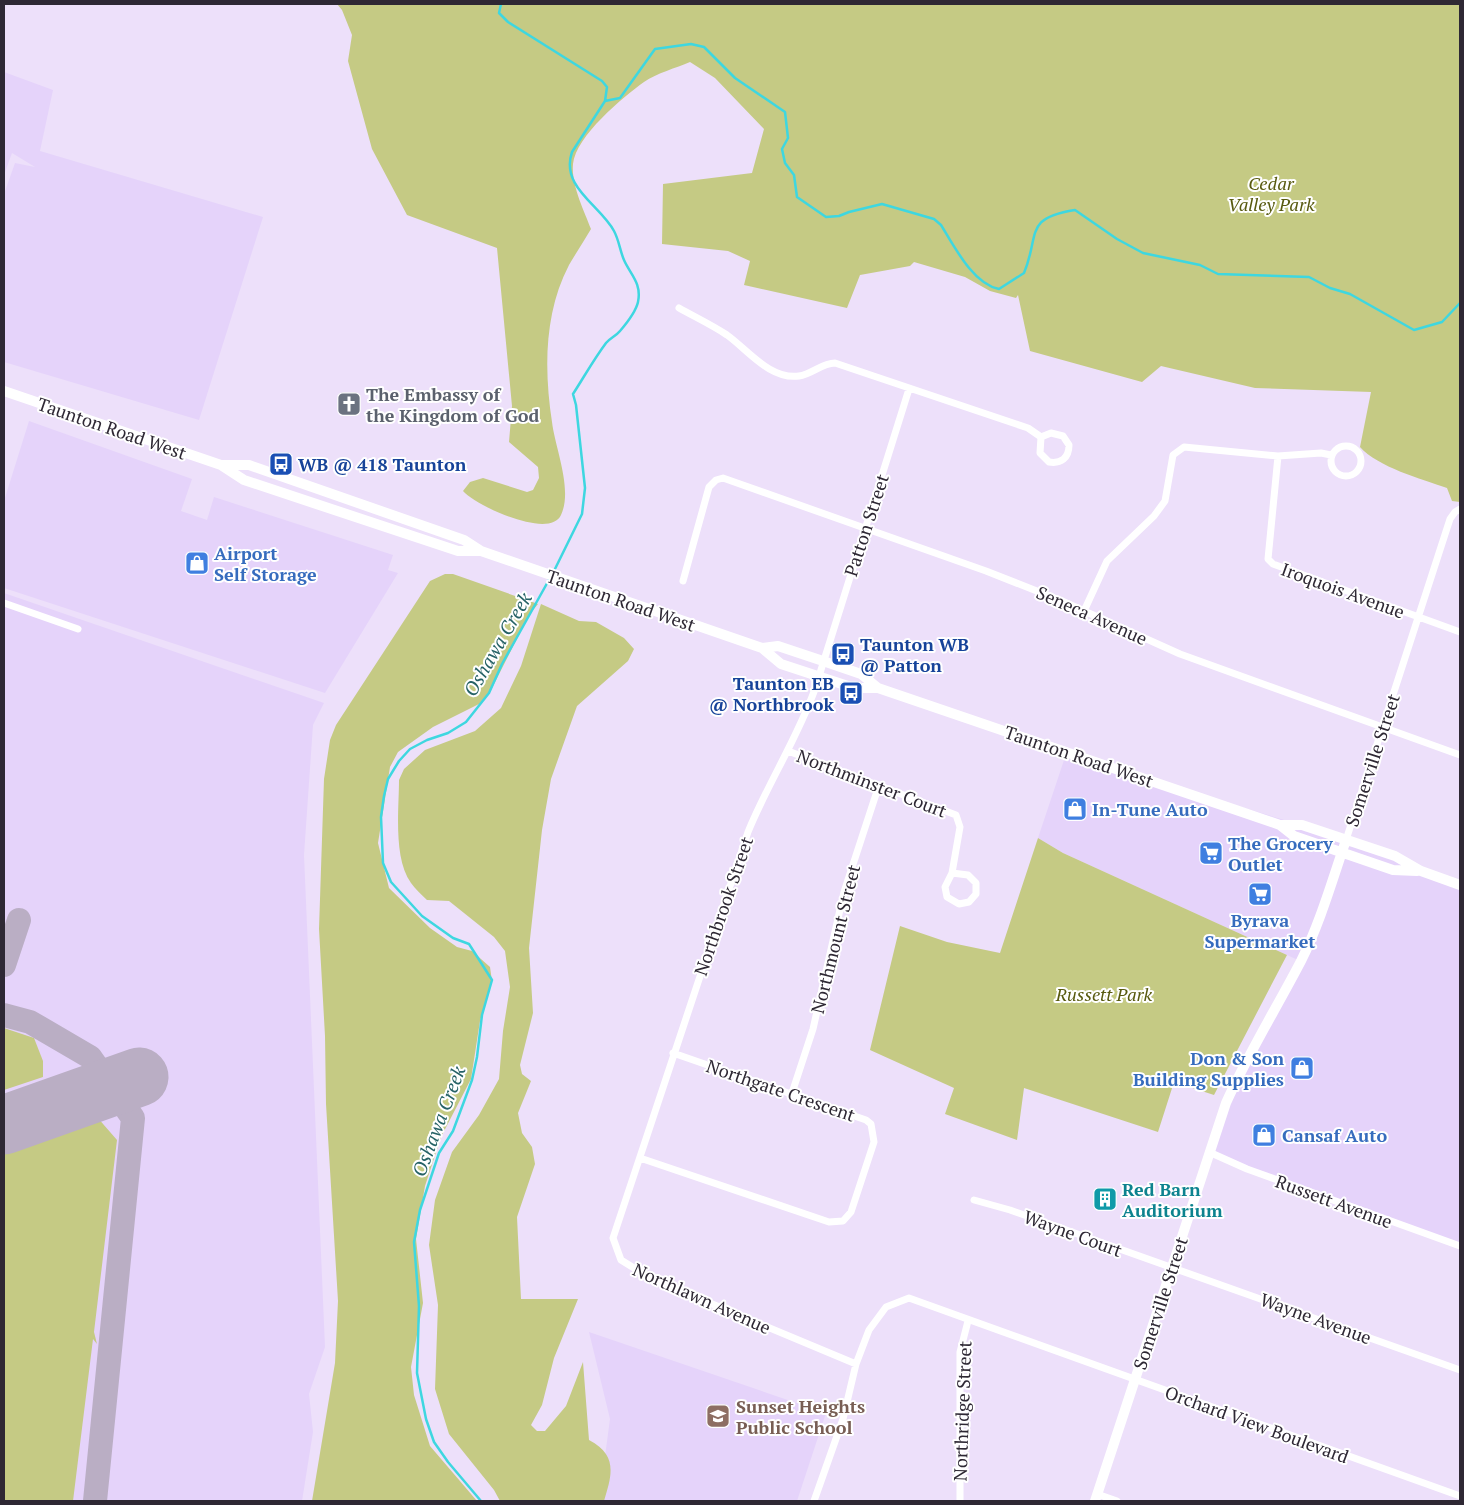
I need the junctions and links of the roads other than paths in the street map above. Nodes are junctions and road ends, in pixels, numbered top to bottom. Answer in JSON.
{"nodes":[{"id":1,"x":679,"y":308,"type":"dead end"},
{"id":2,"x":910,"y":389,"type":"junction"},
{"id":3,"x":4,"y":391,"type":"edge"},
{"id":4,"x":1041,"y":437,"type":"junction"},
{"id":5,"x":1331,"y":455,"type":"junction"},
{"id":6,"x":1278,"y":456,"type":"junction"},
{"id":7,"x":221,"y":465,"type":"junction"},
{"id":8,"x":1460,"y":509,"type":"edge"},
{"id":9,"x":864,"y":528,"type":"junction"},
{"id":10,"x":481,"y":552,"type":"junction"},
{"id":11,"x":683,"y":581,"type":"dead end"},
{"id":12,"x":4,"y":604,"type":"edge"},
{"id":13,"x":1084,"y":611,"type":"junction"},
{"id":14,"x":1419,"y":618,"type":"junction"},
{"id":15,"x":78,"y":629,"type":"dead end"},
{"id":16,"x":1460,"y":632,"type":"edge"},
{"id":17,"x":762,"y":648,"type":"junction"},
{"id":18,"x":823,"y":661,"type":"junction"},
{"id":19,"x":818,"y":677,"type":"junction"},
{"id":20,"x":878,"y":688,"type":"junction"},
{"id":21,"x":1383,"y":728,"type":"junction"},
{"id":22,"x":788,"y":751,"type":"junction"},
{"id":23,"x":1460,"y":755,"type":"edge"},
{"id":24,"x":879,"y":785,"type":"junction"},
{"id":25,"x":1280,"y":824,"type":"junction"},
{"id":26,"x":1346,"y":840,"type":"junction"},
{"id":27,"x":1342,"y":852,"type":"junction"},
{"id":28,"x":1421,"y":871,"type":"junction"},
{"id":29,"x":952,"y":873,"type":"junction"},
{"id":30,"x":1460,"y":885,"type":"edge"},
{"id":31,"x":674,"y":1053,"type":"junction"},
{"id":32,"x":792,"y":1093,"type":"junction"},
{"id":33,"x":1209,"y":1152,"type":"junction"},
{"id":34,"x":640,"y":1158,"type":"junction"},
{"id":35,"x":974,"y":1200,"type":"dead end"},
{"id":36,"x":1460,"y":1246,"type":"edge"},
{"id":37,"x":1171,"y":1267,"type":"junction"},
{"id":38,"x":968,"y":1321,"type":"junction"},
{"id":39,"x":856,"y":1364,"type":"junction"},
{"id":40,"x":1460,"y":1370,"type":"edge"},
{"id":41,"x":1135,"y":1380,"type":"junction"},
{"id":42,"x":1460,"y":1496,"type":"edge"},
{"id":43,"x":1096,"y":1498,"type":"edge"},
{"id":44,"x":814,"y":1501,"type":"edge"},
{"id":45,"x":960,"y":1501,"type":"edge"},
{"id":46,"x":1117,"y":1501,"type":"edge"}],
"edges":[{"from":1,"to":2,"type":"street"},
{"from":2,"to":4,"type":"street"},
{"from":2,"to":9,"type":"street","name":"Patton Street"},
{"from":3,"to":7,"type":"main road","name":"Taunton Road West"},
{"from":4,"to":4,"type":"street"},
{"from":5,"to":5,"type":"street"},
{"from":5,"to":6,"type":"street"},
{"from":6,"to":13,"type":"street"},
{"from":6,"to":14,"type":"street","name":"Iroquois Avenue"},
{"from":7,"to":10,"type":"main road","name":"Taunton Road West"},
{"from":7,"to":10,"type":"main road","name":"Taunton Road West"},
{"from":8,"to":14,"type":"street","name":"Somerville Street"},
{"from":9,"to":11,"type":"street","name":"Seneca Avenue"},
{"from":9,"to":13,"type":"street","name":"Seneca Avenue"},
{"from":9,"to":18,"type":"street","name":"Patton Street"},
{"from":10,"to":17,"type":"main road","name":"Taunton Road West"},
{"from":12,"to":15,"type":"street"},
{"from":13,"to":21,"type":"street","name":"Seneca Avenue"},
{"from":14,"to":16,"type":"street","name":"Iroquois Avenue"},
{"from":14,"to":21,"type":"street","name":"Somerville Street"},
{"from":17,"to":18,"type":"main road","name":"Taunton Road West"},
{"from":17,"to":19,"type":"main road","name":"Taunton Road West"},
{"from":18,"to":19,"type":"street","name":"Northbrook Street"},
{"from":18,"to":20,"type":"main road","name":"Taunton Road West"},
{"from":19,"to":20,"type":"main road","name":"Taunton Road West"},
{"from":19,"to":22,"type":"street","name":"Northbrook Street"},
{"from":20,"to":25,"type":"main road","name":"Taunton Road West"},
{"from":21,"to":23,"type":"street","name":"Seneca Avenue"},
{"from":21,"to":26,"type":"street","name":"Somerville Street"},
{"from":22,"to":24,"type":"street","name":"Northminster Court"},
{"from":22,"to":31,"type":"street","name":"Northbrook Street"},
{"from":24,"to":29,"type":"street","name":"Northminster Court"},
{"from":24,"to":32,"type":"street","name":"Northmount Street"},
{"from":25,"to":26,"type":"main road","name":"Taunton Road West"},
{"from":25,"to":27,"type":"main road","name":"Taunton Road West"},
{"from":26,"to":27,"type":"main road","name":"Somerville Street"},
{"from":26,"to":28,"type":"main road","name":"Taunton Road West"},
{"from":27,"to":28,"type":"main road","name":"Taunton Road West"},
{"from":27,"to":33,"type":"main road","name":"Somerville Street"},
{"from":28,"to":30,"type":"main road","name":"Taunton Road West"},
{"from":29,"to":29,"type":"street","name":"Northminster Court"},
{"from":31,"to":32,"type":"street","name":"Northgate Crescent"},
{"from":31,"to":34,"type":"street","name":"Northbrook Street"},
{"from":32,"to":34,"type":"street","name":"Northgate Crescent"},
{"from":33,"to":36,"type":"street","name":"Russett Avenue"},
{"from":33,"to":37,"type":"main road","name":"Somerville Street"},
{"from":34,"to":39,"type":"street","name":"Northlawn Avenue"},
{"from":35,"to":37,"type":"street","name":"Wayne Court"},
{"from":37,"to":40,"type":"street","name":"Wayne Avenue"},
{"from":37,"to":41,"type":"main road","name":"Somerville Street"},
{"from":38,"to":39,"type":"street","name":"Orchard View Boulevard"},
{"from":38,"to":41,"type":"street","name":"Orchard View Boulevard"},
{"from":38,"to":45,"type":"street","name":"Northridge Street"},
{"from":39,"to":44,"type":"street"},
{"from":41,"to":42,"type":"street","name":"Orchard View Boulevard"},
{"from":41,"to":43,"type":"main road","name":"Somerville Street"},
{"from":43,"to":46,"type":"street"}]}
